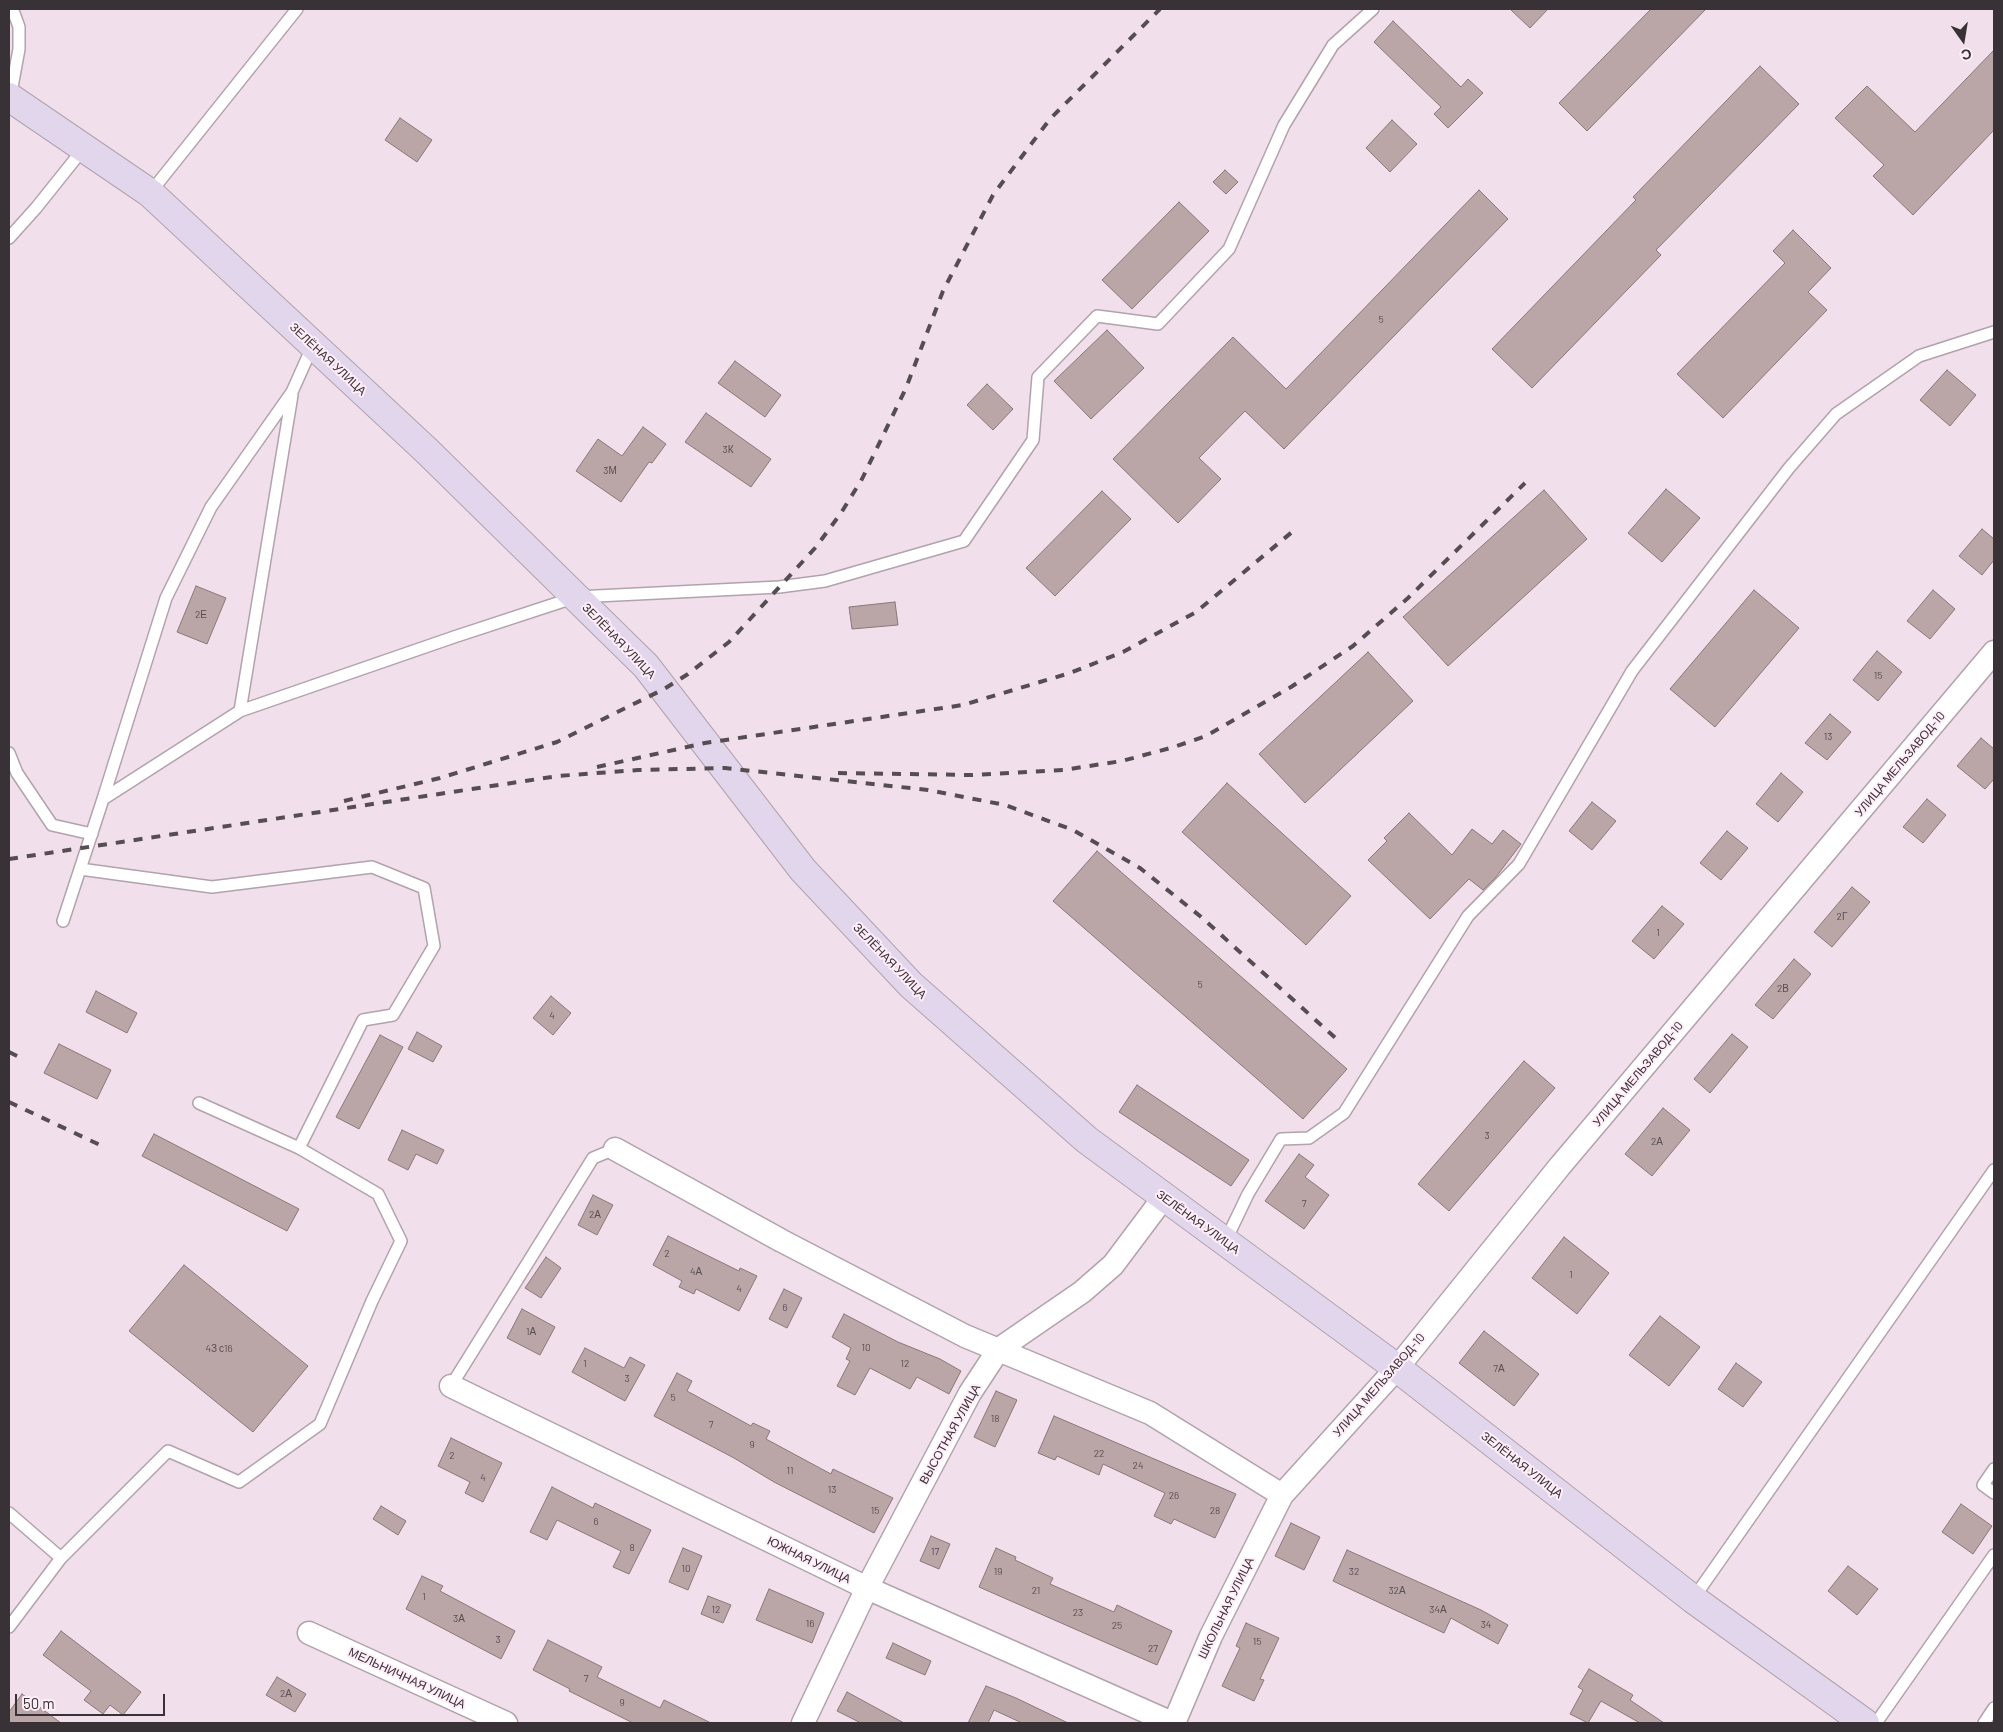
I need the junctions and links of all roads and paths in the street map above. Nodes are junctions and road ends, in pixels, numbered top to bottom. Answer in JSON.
{"nodes":[{"id":1,"x":297,"y":9,"type":"edge"},
{"id":2,"x":1373,"y":9,"type":"edge"},
{"id":3,"x":9,"y":10,"type":"edge"},
{"id":4,"x":9,"y":97,"type":"edge"},
{"id":5,"x":84,"y":148,"type":"junction"},
{"id":6,"x":150,"y":193,"type":"junction"},
{"id":7,"x":9,"y":238,"type":"edge"},
{"id":8,"x":1994,"y":332,"type":"edge"},
{"id":9,"x":313,"y":344,"type":"junction"},
{"id":10,"x":292,"y":392,"type":"junction"},
{"id":11,"x":576,"y":597,"type":"junction"},
{"id":12,"x":1994,"y":652,"type":"edge"},
{"id":13,"x":240,"y":711,"type":"junction"},
{"id":14,"x":9,"y":753,"type":"edge"},
{"id":15,"x":103,"y":800,"type":"junction"},
{"id":16,"x":92,"y":834,"type":"junction"},
{"id":17,"x":80,"y":869,"type":"junction"},
{"id":18,"x":63,"y":921,"type":"dead end"},
{"id":19,"x":199,"y":1103,"type":"dead end"},
{"id":20,"x":299,"y":1148,"type":"junction"},
{"id":21,"x":615,"y":1149,"type":"joint"},
{"id":22,"x":1994,"y":1170,"type":"edge"},
{"id":23,"x":1164,"y":1197,"type":"junction"},
{"id":24,"x":1225,"y":1242,"type":"junction"},
{"id":25,"x":999,"y":1349,"type":"junction"},
{"id":26,"x":1396,"y":1368,"type":"junction"},
{"id":27,"x":451,"y":1386,"type":"joint"},
{"id":28,"x":1994,"y":1469,"type":"edge"},
{"id":29,"x":1994,"y":1493,"type":"edge"},
{"id":30,"x":1282,"y":1495,"type":"junction"},
{"id":31,"x":9,"y":1513,"type":"edge"},
{"id":32,"x":1994,"y":1555,"type":"edge"},
{"id":33,"x":61,"y":1558,"type":"junction"},
{"id":34,"x":867,"y":1588,"type":"junction"},
{"id":35,"x":1694,"y":1598,"type":"junction"},
{"id":36,"x":9,"y":1628,"type":"edge"},
{"id":37,"x":309,"y":1633,"type":"dead end"},
{"id":38,"x":1994,"y":1708,"type":"edge"},
{"id":39,"x":506,"y":1723,"type":"edge"},
{"id":40,"x":803,"y":1723,"type":"edge"},
{"id":41,"x":1173,"y":1723,"type":"edge"},
{"id":42,"x":1865,"y":1723,"type":"edge"},
{"id":43,"x":1876,"y":1723,"type":"edge"},
{"id":44,"x":1984,"y":1723,"type":"edge"}],
"edges":[{"from":1,"to":6,"type":"lane"},
{"from":2,"to":11,"type":"lane"},
{"from":3,"to":4,"type":"lane"},
{"from":4,"to":5,"type":"street","name":"ЗЕЛЁНАЯ УЛИЦА"},
{"from":5,"to":6,"type":"street","name":"ЗЕЛЁНАЯ УЛИЦА"},
{"from":5,"to":7,"type":"lane"},
{"from":6,"to":9,"type":"street","name":"ЗЕЛЁНАЯ УЛИЦА"},
{"from":8,"to":24,"type":"lane"},
{"from":9,"to":10,"type":"lane"},
{"from":9,"to":11,"type":"street","name":"ЗЕЛЁНАЯ УЛИЦА"},
{"from":10,"to":13,"type":"lane"},
{"from":10,"to":15,"type":"lane"},
{"from":11,"to":13,"type":"lane"},
{"from":11,"to":23,"type":"street","name":"ЗЕЛЁНАЯ УЛИЦА"},
{"from":12,"to":26,"type":"street","name":"УЛИЦА МЕЛЬЗАВОД-10"},
{"from":13,"to":15,"type":"lane"},
{"from":14,"to":16,"type":"lane"},
{"from":15,"to":16,"type":"lane"},
{"from":16,"to":17,"type":"lane"},
{"from":17,"to":18,"type":"lane"},
{"from":17,"to":20,"type":"lane"},
{"from":19,"to":20,"type":"lane"},
{"from":20,"to":33,"type":"lane"},
{"from":21,"to":25,"type":"street"},
{"from":21,"to":27,"type":"lane"},
{"from":22,"to":35,"type":"lane"},
{"from":23,"to":24,"type":"street","name":"ЗЕЛЁНАЯ УЛИЦА"},
{"from":23,"to":25,"type":"street","name":"ВЫСОТНАЯ УЛИЦА"},
{"from":24,"to":26,"type":"street","name":"ЗЕЛЁНАЯ УЛИЦА"},
{"from":25,"to":30,"type":"street"},
{"from":25,"to":34,"type":"street","name":"ВЫСОТНАЯ УЛИЦА"},
{"from":26,"to":30,"type":"street","name":"УЛИЦА МЕЛЬЗАВОД-10"},
{"from":26,"to":35,"type":"street","name":"ЗЕЛЁНАЯ УЛИЦА"},
{"from":27,"to":34,"type":"street","name":"ЮЖНАЯ УЛИЦА"},
{"from":28,"to":29,"type":"lane"},
{"from":30,"to":41,"type":"street","name":"ШКОЛЬНАЯ УЛИЦА"},
{"from":31,"to":33,"type":"lane"},
{"from":32,"to":43,"type":"lane"},
{"from":33,"to":36,"type":"lane"},
{"from":34,"to":40,"type":"street","name":"ВЫСОТНАЯ УЛИЦА"},
{"from":34,"to":41,"type":"street","name":"ЮЖНАЯ УЛИЦА"},
{"from":35,"to":42,"type":"street","name":"ЗЕЛЁНАЯ УЛИЦА"},
{"from":37,"to":39,"type":"street","name":"МЕЛЬНИЧНАЯ УЛИЦА"},
{"from":38,"to":44,"type":"lane"}]}
